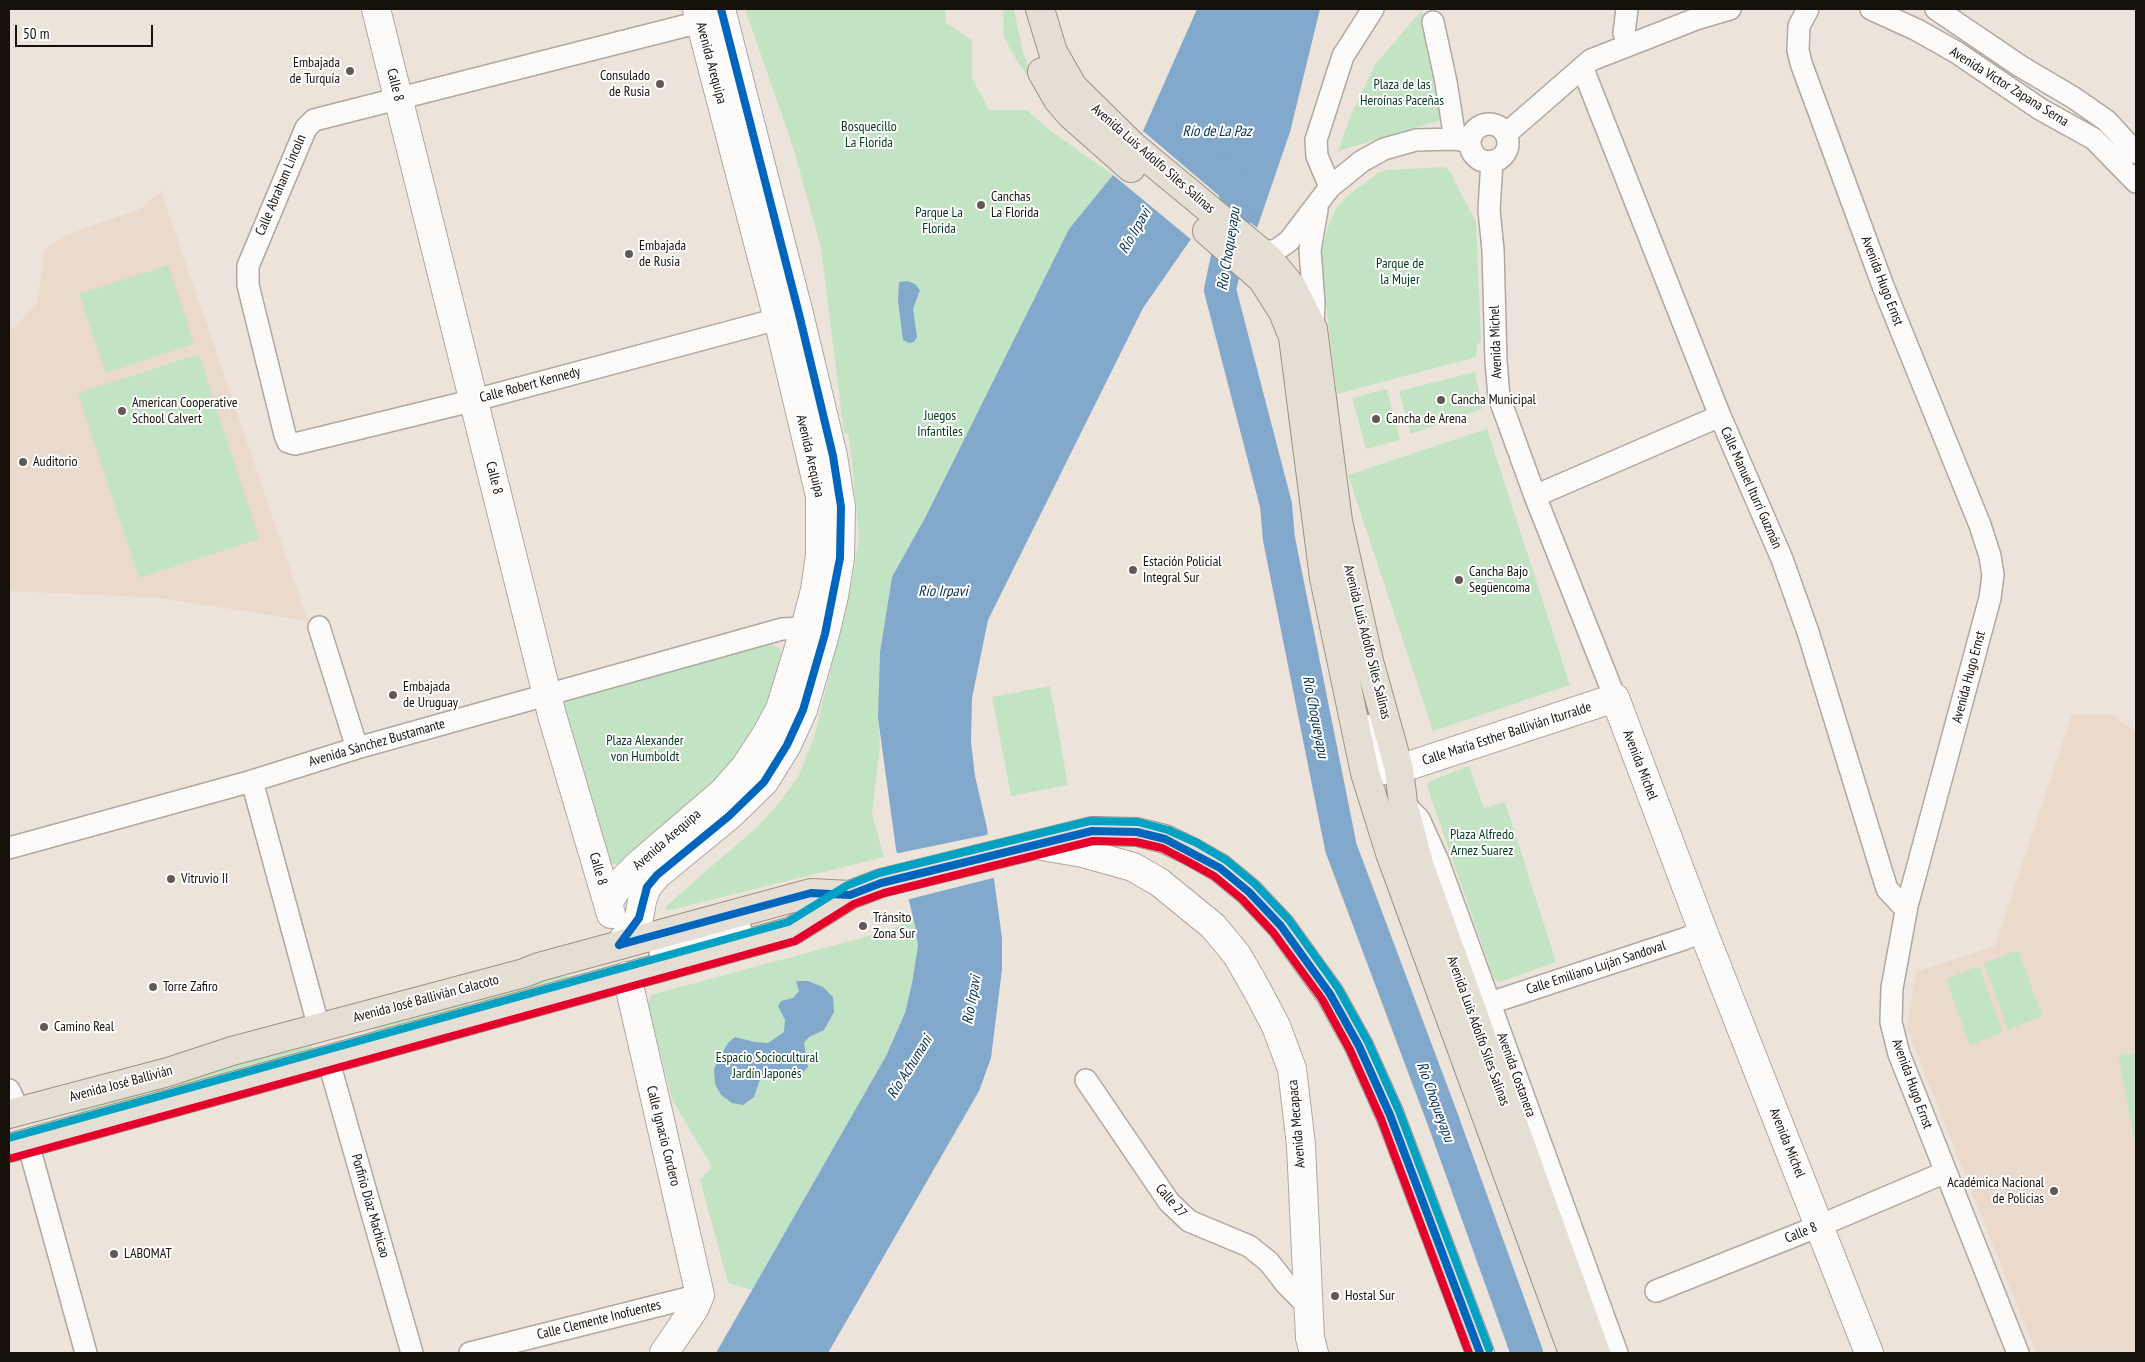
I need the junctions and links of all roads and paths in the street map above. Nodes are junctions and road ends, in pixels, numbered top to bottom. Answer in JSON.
{"nodes":[{"id":1,"x":376,"y":9,"type":"edge"},
{"id":2,"x":1024,"y":9,"type":"edge"},
{"id":3,"x":1040,"y":9,"type":"edge"},
{"id":4,"x":1373,"y":9,"type":"edge"},
{"id":5,"x":1730,"y":9,"type":"edge"},
{"id":6,"x":1808,"y":9,"type":"edge"},
{"id":7,"x":1871,"y":9,"type":"edge"},
{"id":8,"x":1936,"y":9,"type":"edge"},
{"id":9,"x":710,"y":14,"type":"edge"},
{"id":10,"x":1434,"y":22,"type":"dead end"},
{"id":11,"x":1626,"y":25,"type":"edge"},
{"id":12,"x":1583,"y":69,"type":"junction"},
{"id":13,"x":398,"y":99,"type":"junction"},
{"id":14,"x":2107,"y":121,"type":"junction"},
{"id":15,"x":1506,"y":134,"type":"junction"},
{"id":16,"x":2094,"y":139,"type":"junction"},
{"id":17,"x":1463,"y":141,"type":"junction"},
{"id":18,"x":1128,"y":153,"type":"junction"},
{"id":19,"x":2136,"y":153,"type":"edge"},
{"id":20,"x":1492,"y":161,"type":"junction"},
{"id":21,"x":2136,"y":182,"type":"edge"},
{"id":22,"x":1330,"y":187,"type":"junction"},
{"id":23,"x":1318,"y":205,"type":"junction"},
{"id":24,"x":1263,"y":263,"type":"junction"},
{"id":25,"x":789,"y":317,"type":"junction"},
{"id":26,"x":1313,"y":329,"type":"junction"},
{"id":27,"x":475,"y":400,"type":"junction"},
{"id":28,"x":1720,"y":416,"type":"junction"},
{"id":29,"x":285,"y":435,"type":"joint"},
{"id":30,"x":1535,"y":496,"type":"junction"},
{"id":31,"x":1321,"y":550,"type":"junction"},
{"id":32,"x":319,"y":627,"type":"dead end"},
{"id":33,"x":815,"y":631,"type":"junction"},
{"id":34,"x":548,"y":694,"type":"junction"},
{"id":35,"x":1615,"y":698,"type":"junction"},
{"id":36,"x":357,"y":748,"type":"junction"},
{"id":37,"x":1399,"y":769,"type":"junction"},
{"id":38,"x":252,"y":780,"type":"junction"},
{"id":39,"x":1403,"y":803,"type":"junction"},
{"id":40,"x":1137,"y":832,"type":"junction"},
{"id":41,"x":1036,"y":844,"type":"junction"},
{"id":42,"x":9,"y":848,"type":"edge"},
{"id":43,"x":1133,"y":867,"type":"junction"},
{"id":44,"x":850,"y":895,"type":"junction"},
{"id":45,"x":608,"y":903,"type":"junction"},
{"id":46,"x":1907,"y":906,"type":"junction"},
{"id":47,"x":1703,"y":931,"type":"junction"},
{"id":48,"x":619,"y":945,"type":"junction"},
{"id":49,"x":627,"y":976,"type":"junction"},
{"id":50,"x":1490,"y":1003,"type":"junction"},
{"id":51,"x":319,"y":1028,"type":"junction"},
{"id":52,"x":232,"y":1051,"type":"joint"},
{"id":53,"x":328,"y":1059,"type":"junction"},
{"id":54,"x":1086,"y":1080,"type":"dead end"},
{"id":55,"x":12,"y":1105,"type":"edge"},
{"id":56,"x":18,"y":1145,"type":"edge"},
{"id":57,"x":1946,"y":1172,"type":"junction"},
{"id":58,"x":1819,"y":1226,"type":"junction"},
{"id":59,"x":1656,"y":1292,"type":"dead end"},
{"id":60,"x":700,"y":1295,"type":"junction"},
{"id":61,"x":1308,"y":1306,"type":"junction"},
{"id":62,"x":86,"y":1353,"type":"edge"},
{"id":63,"x":412,"y":1353,"type":"edge"},
{"id":64,"x":470,"y":1353,"type":"edge"},
{"id":65,"x":664,"y":1353,"type":"edge"},
{"id":66,"x":1314,"y":1353,"type":"edge"},
{"id":67,"x":1480,"y":1353,"type":"edge"},
{"id":68,"x":1573,"y":1353,"type":"edge"},
{"id":69,"x":1596,"y":1353,"type":"edge"},
{"id":70,"x":1617,"y":1353,"type":"edge"},
{"id":71,"x":1869,"y":1353,"type":"edge"},
{"id":72,"x":2018,"y":1353,"type":"edge"}],
"edges":[{"from":1,"to":13,"type":"main road","name":"Calle 8"},
{"from":2,"to":18,"type":"main road","name":"Avenida Luis Adolfo Siles Salinas"},
{"from":3,"to":18,"type":"main road","name":"Avenida Luis Adolfo Siles Salinas"},
{"from":4,"to":22,"type":"street"},
{"from":5,"to":11,"type":"street"},
{"from":6,"to":46,"type":"street","name":"Avenida Hugo Ernst"},
{"from":7,"to":16,"type":"street","name":"Avenida Víctor Zapana Serna"},
{"from":8,"to":14,"type":"street","name":"Avenida Víctor Zapana Serna"},
{"from":9,"to":13,"type":"street","name":"Calle Abraham Lincoln"},
{"from":9,"to":25,"type":"main road","name":"Avenida Arequipa"},
{"from":10,"to":17,"type":"street"},
{"from":11,"to":12,"type":"street"},
{"from":12,"to":15,"type":"street"},
{"from":12,"to":28,"type":"street","name":"Calle Manuel Iturri Guzmán"},
{"from":13,"to":27,"type":"main road","name":"Calle 8"},
{"from":13,"to":29,"type":"street","name":"Calle Abraham Lincoln"},
{"from":14,"to":16,"type":"street"},
{"from":14,"to":19,"type":"street","name":"Avenida Víctor Zapana Serna"},
{"from":15,"to":17,"type":"street"},
{"from":15,"to":20,"type":"street"},
{"from":16,"to":21,"type":"street","name":"Avenida Víctor Zapana Serna"},
{"from":17,"to":20,"type":"street"},
{"from":17,"to":22,"type":"street"},
{"from":18,"to":24,"type":"main road","name":"Avenida Luis Adolfo Siles Salinas"},
{"from":20,"to":30,"type":"street","name":"Avenida Michel"},
{"from":22,"to":23,"type":"street"},
{"from":23,"to":24,"type":"street"},
{"from":23,"to":26,"type":"street"},
{"from":24,"to":26,"type":"main road","name":"Avenida Luis Adolfo Siles Salinas"},
{"from":24,"to":31,"type":"main road","name":"Avenida Luis Adolfo Siles Salinas"},
{"from":25,"to":27,"type":"street","name":"Calle Robert Kennedy"},
{"from":25,"to":33,"type":"main road","name":"Avenida Arequipa"},
{"from":26,"to":37,"type":"main road","name":"Avenida Luis Adolfo Siles Salinas"},
{"from":27,"to":29,"type":"street","name":"Calle Robert Kennedy"},
{"from":27,"to":34,"type":"main road","name":"Calle 8"},
{"from":28,"to":30,"type":"street"},
{"from":28,"to":46,"type":"street","name":"Calle Manuel Iturri Guzmán"},
{"from":30,"to":35,"type":"street","name":"Avenida Michel"},
{"from":31,"to":37,"type":"main road"},
{"from":31,"to":68,"type":"main road","name":"Avenida Luis Adolfo Siles Salinas"},
{"from":32,"to":36,"type":"street"},
{"from":33,"to":34,"type":"street","name":"Avenida Sánchez Bustamante"},
{"from":33,"to":45,"type":"main road","name":"Avenida Arequipa"},
{"from":33,"to":48,"type":"main road","name":"Avenida Arequipa"},
{"from":34,"to":36,"type":"street","name":"Avenida Sánchez Bustamante"},
{"from":34,"to":45,"type":"main road","name":"Calle 8"},
{"from":35,"to":37,"type":"main road","name":"Calle María Esther Ballivián Iturralde"},
{"from":35,"to":47,"type":"main road","name":"Avenida Michel"},
{"from":36,"to":38,"type":"street","name":"Avenida Sánchez Bustamante"},
{"from":37,"to":39,"type":"main road","name":"Avenida Luis Adolfo Siles Salinas"},
{"from":38,"to":42,"type":"street","name":"Avenida Sánchez Bustamante"},
{"from":38,"to":51,"type":"street"},
{"from":39,"to":50,"type":"street","name":"Avenida Costanera"},
{"from":39,"to":69,"type":"main road","name":"Avenida Luis Adolfo Siles Salinas"},
{"from":40,"to":41,"type":"main road"},
{"from":40,"to":43,"type":"main road"},
{"from":40,"to":67,"type":"main road"},
{"from":41,"to":43,"type":"main road","name":"Avenida Mecapaca"},
{"from":41,"to":44,"type":"main road"},
{"from":43,"to":61,"type":"main road","name":"Avenida Mecapaca"},
{"from":44,"to":48,"type":"main road","name":"Avenida José Ballivián Calacoto"},
{"from":44,"to":49,"type":"main road"},
{"from":45,"to":48,"type":"main road","name":"Calle 8"},
{"from":46,"to":57,"type":"street","name":"Avenida Hugo Ernst"},
{"from":47,"to":50,"type":"street","name":"Calle Emiliano Luján Sandoval"},
{"from":47,"to":58,"type":"main road","name":"Avenida Michel"},
{"from":48,"to":49,"type":"main road"},
{"from":48,"to":51,"type":"main road","name":"Avenida José Ballivián Calacoto"},
{"from":49,"to":53,"type":"main road"},
{"from":49,"to":60,"type":"main road","name":"Calle Ignacio Cordero"},
{"from":50,"to":70,"type":"street","name":"Avenida Costanera"},
{"from":51,"to":52,"type":"main road","name":"Avenida José Ballivián Calacoto"},
{"from":51,"to":53,"type":"main road"},
{"from":52,"to":55,"type":"main road","name":"Avenida José Ballivián"},
{"from":53,"to":56,"type":"main road"},
{"from":53,"to":63,"type":"street","name":"Porfirio Díaz Machicao"},
{"from":54,"to":61,"type":"street","name":"Calle 27"},
{"from":55,"to":56,"type":"main road"},
{"from":56,"to":62,"type":"street"},
{"from":57,"to":58,"type":"street","name":"Calle 8"},
{"from":57,"to":72,"type":"street","name":"Avenida Hugo Ernst"},
{"from":58,"to":59,"type":"street","name":"Calle 8"},
{"from":58,"to":71,"type":"main road","name":"Avenida Michel"},
{"from":60,"to":64,"type":"street","name":"Calle Clemente Inofuentes"},
{"from":60,"to":65,"type":"main road"},
{"from":61,"to":66,"type":"main road","name":"Avenida Mecapaca"}]}
